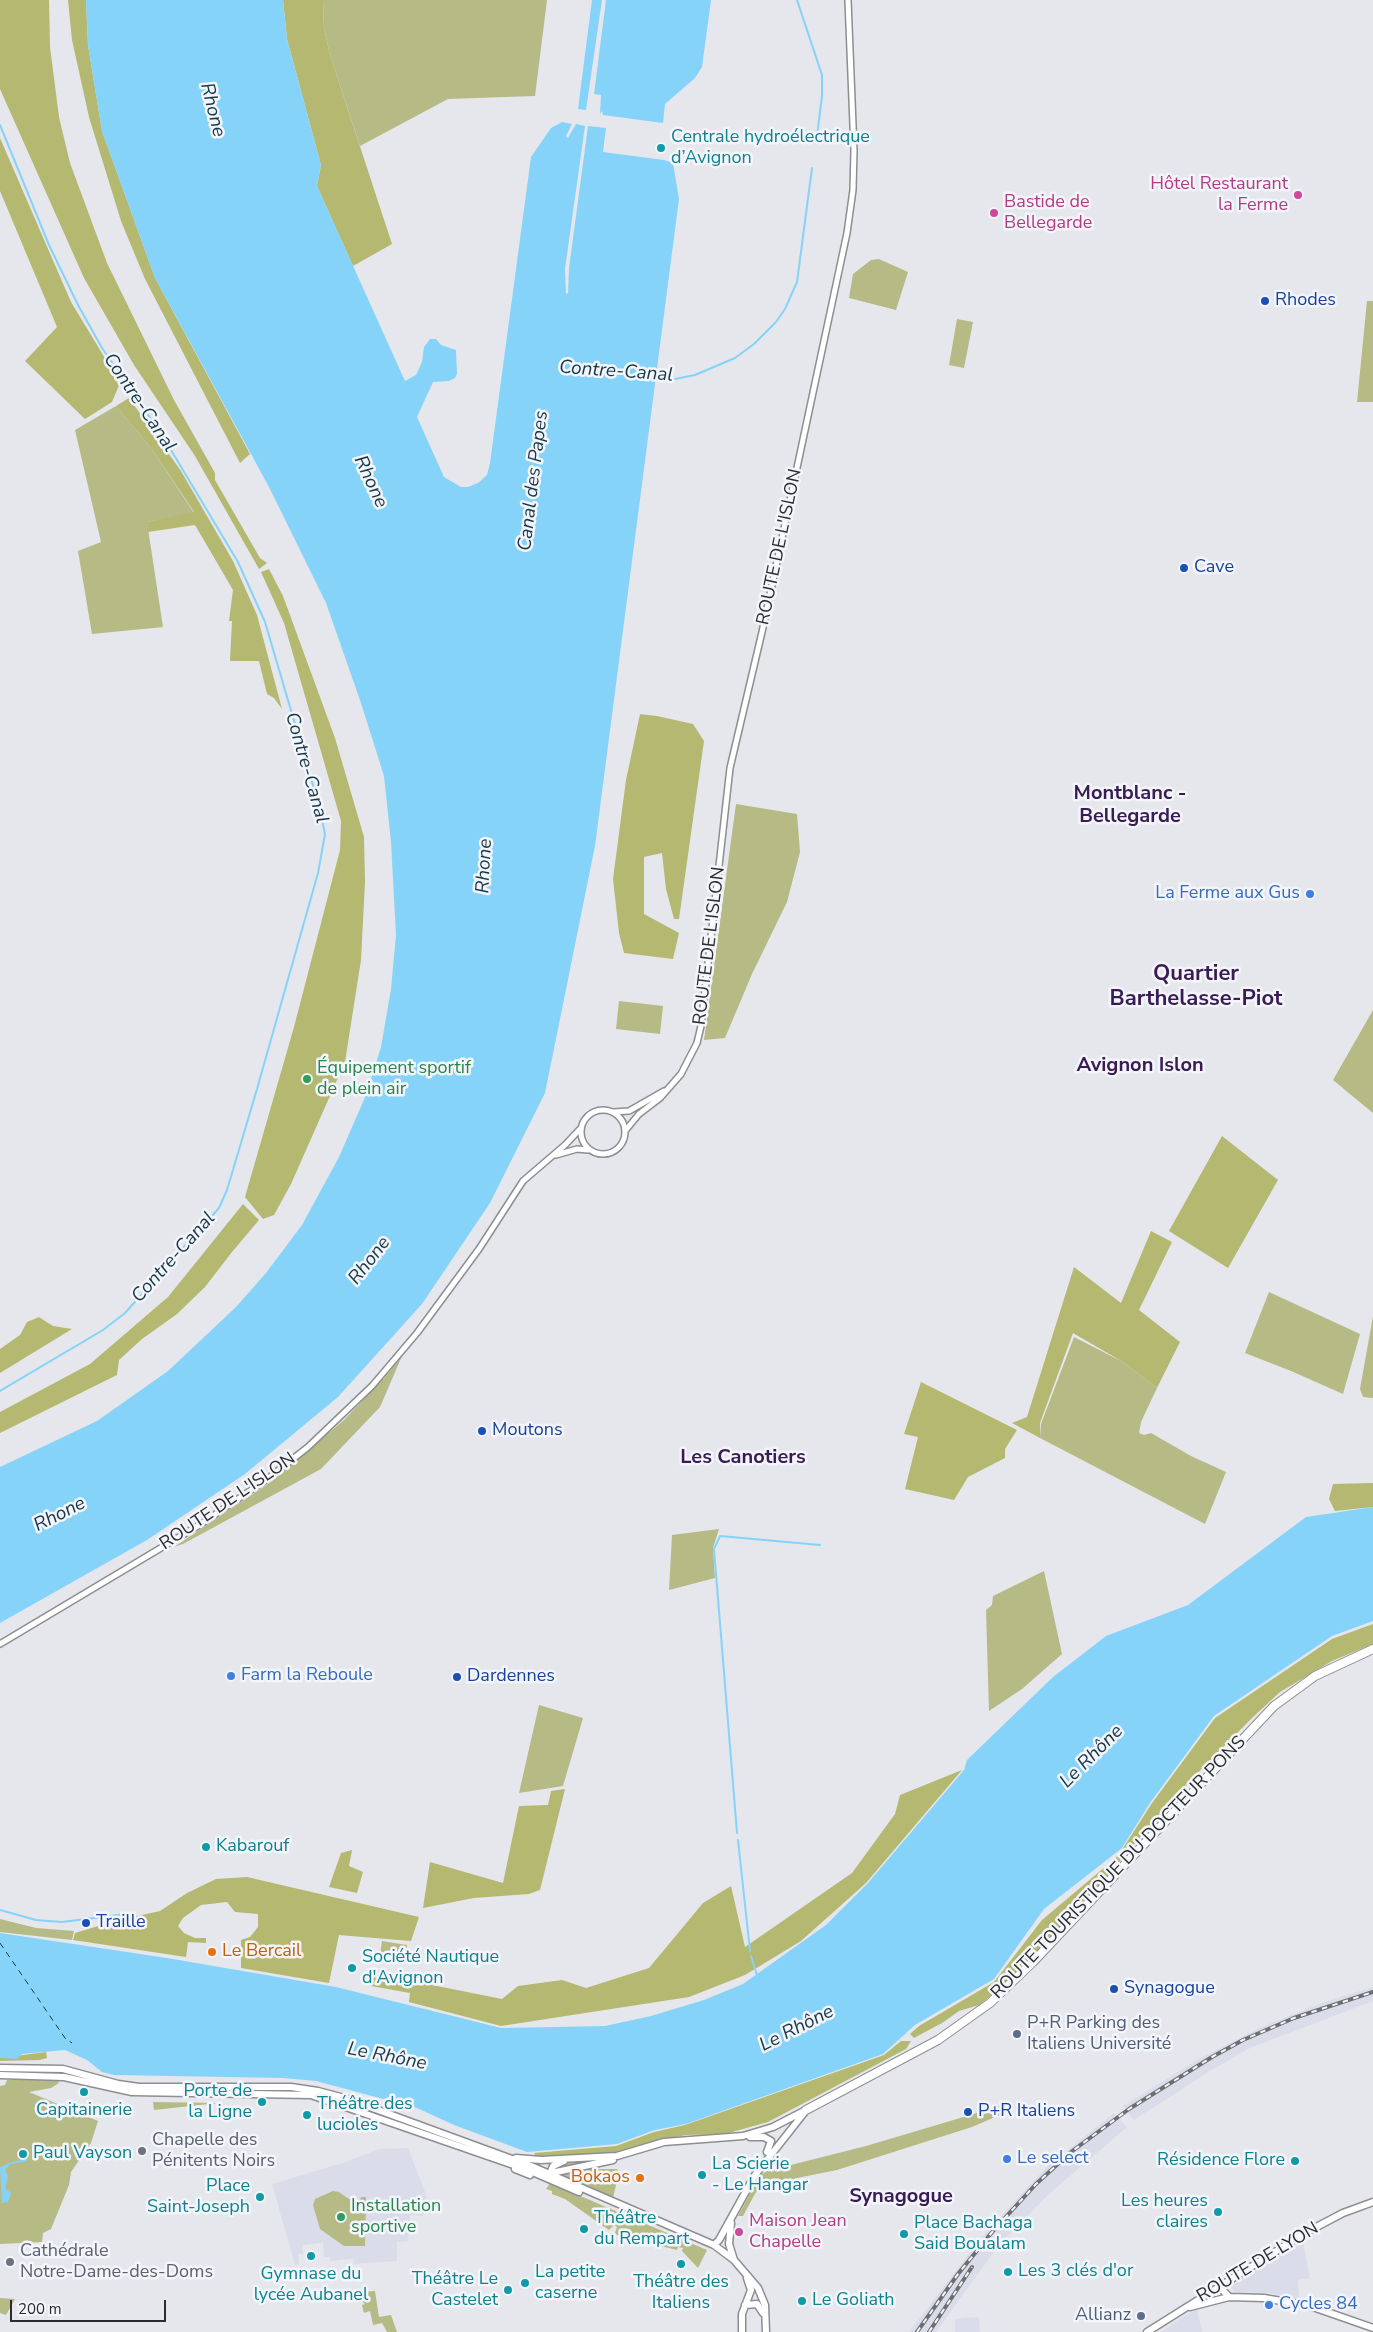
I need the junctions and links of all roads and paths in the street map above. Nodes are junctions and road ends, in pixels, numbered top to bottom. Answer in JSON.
{"nodes":[{"id":1,"x":848,"y":0,"type":"edge"},
{"id":2,"x":670,"y":1086,"type":"junction"},
{"id":3,"x":613,"y":1112,"type":"junction"},
{"id":4,"x":580,"y":1128,"type":"junction"},
{"id":5,"x":625,"y":1131,"type":"junction"},
{"id":6,"x":589,"y":1150,"type":"junction"},
{"id":7,"x":553,"y":1156,"type":"junction"},
{"id":8,"x":0,"y":1644,"type":"edge"},
{"id":9,"x":1373,"y":1649,"type":"edge"},
{"id":10,"x":0,"y":2068,"type":"edge"},
{"id":11,"x":0,"y":2075,"type":"edge"},
{"id":12,"x":806,"y":2110,"type":"junction"},
{"id":13,"x":743,"y":2136,"type":"junction"},
{"id":14,"x":678,"y":2141,"type":"junction"},
{"id":15,"x":461,"y":2147,"type":"junction"},
{"id":16,"x":493,"y":2152,"type":"junction"},
{"id":17,"x":602,"y":2157,"type":"junction"},
{"id":18,"x":761,"y":2167,"type":"junction"},
{"id":19,"x":553,"y":2173,"type":"junction"},
{"id":20,"x":530,"y":2176,"type":"dead end"},
{"id":21,"x":562,"y":2185,"type":"junction"},
{"id":22,"x":1373,"y":2202,"type":"edge"},
{"id":23,"x":733,"y":2217,"type":"junction"},
{"id":24,"x":714,"y":2245,"type":"junction"},
{"id":25,"x":734,"y":2260,"type":"junction"},
{"id":26,"x":1219,"y":2286,"type":"junction"},
{"id":27,"x":1229,"y":2296,"type":"junction"},
{"id":28,"x":745,"y":2305,"type":"junction"},
{"id":29,"x":1180,"y":2311,"type":"junction"},
{"id":30,"x":765,"y":2322,"type":"junction"},
{"id":31,"x":1373,"y":2328,"type":"edge"},
{"id":32,"x":742,"y":2332,"type":"edge"},
{"id":33,"x":766,"y":2332,"type":"edge"},
{"id":34,"x":1147,"y":2332,"type":"edge"}],
"edges":[{"from":1,"to":2,"type":"street","name":"ROUTE DE L'ISLON"},
{"from":2,"to":3,"type":"street","name":"ROUTE DE L'ISLON"},
{"from":2,"to":5,"type":"street","name":"ROUTE DE L'ISLON"},
{"from":3,"to":4,"type":"street"},
{"from":3,"to":5,"type":"street"},
{"from":4,"to":6,"type":"street"},
{"from":4,"to":7,"type":"street","name":"ROUTE DE L'ISLON"},
{"from":5,"to":6,"type":"street"},
{"from":6,"to":7,"type":"street","name":"ROUTE DE L'ISLON"},
{"from":7,"to":8,"type":"street","name":"ROUTE DE L'ISLON"},
{"from":9,"to":12,"type":"highway","name":"ROUTE TOURISTIQUE DU DOCTEUR PONS"},
{"from":10,"to":16,"type":"main road"},
{"from":11,"to":15,"type":"main road"},
{"from":12,"to":13,"type":"main road"},
{"from":12,"to":18,"type":"main road"},
{"from":13,"to":14,"type":"main road"},
{"from":13,"to":18,"type":"main road"},
{"from":14,"to":17,"type":"main road"},
{"from":14,"to":19,"type":"main road"},
{"from":15,"to":20,"type":"main road"},
{"from":15,"to":21,"type":"main road"},
{"from":16,"to":17,"type":"main road"},
{"from":16,"to":19,"type":"main road"},
{"from":17,"to":19,"type":"main road"},
{"from":18,"to":23,"type":"main road"},
{"from":19,"to":21,"type":"main road"},
{"from":19,"to":24,"type":"main road"},
{"from":21,"to":28,"type":"main road"},
{"from":22,"to":26,"type":"main road","name":"ROUTE DE LYON"},
{"from":23,"to":24,"type":"main road"},
{"from":23,"to":25,"type":"main road"},
{"from":24,"to":25,"type":"main road"},
{"from":25,"to":30,"type":"main road"},
{"from":26,"to":27,"type":"main road"},
{"from":26,"to":29,"type":"main road","name":"ROUTE DE LYON"},
{"from":27,"to":29,"type":"main road"},
{"from":27,"to":31,"type":"main road"},
{"from":28,"to":30,"type":"main road"},
{"from":28,"to":32,"type":"main road"},
{"from":29,"to":34,"type":"main road","name":"ROUTE DE LYON"},
{"from":30,"to":33,"type":"main road"}]}
